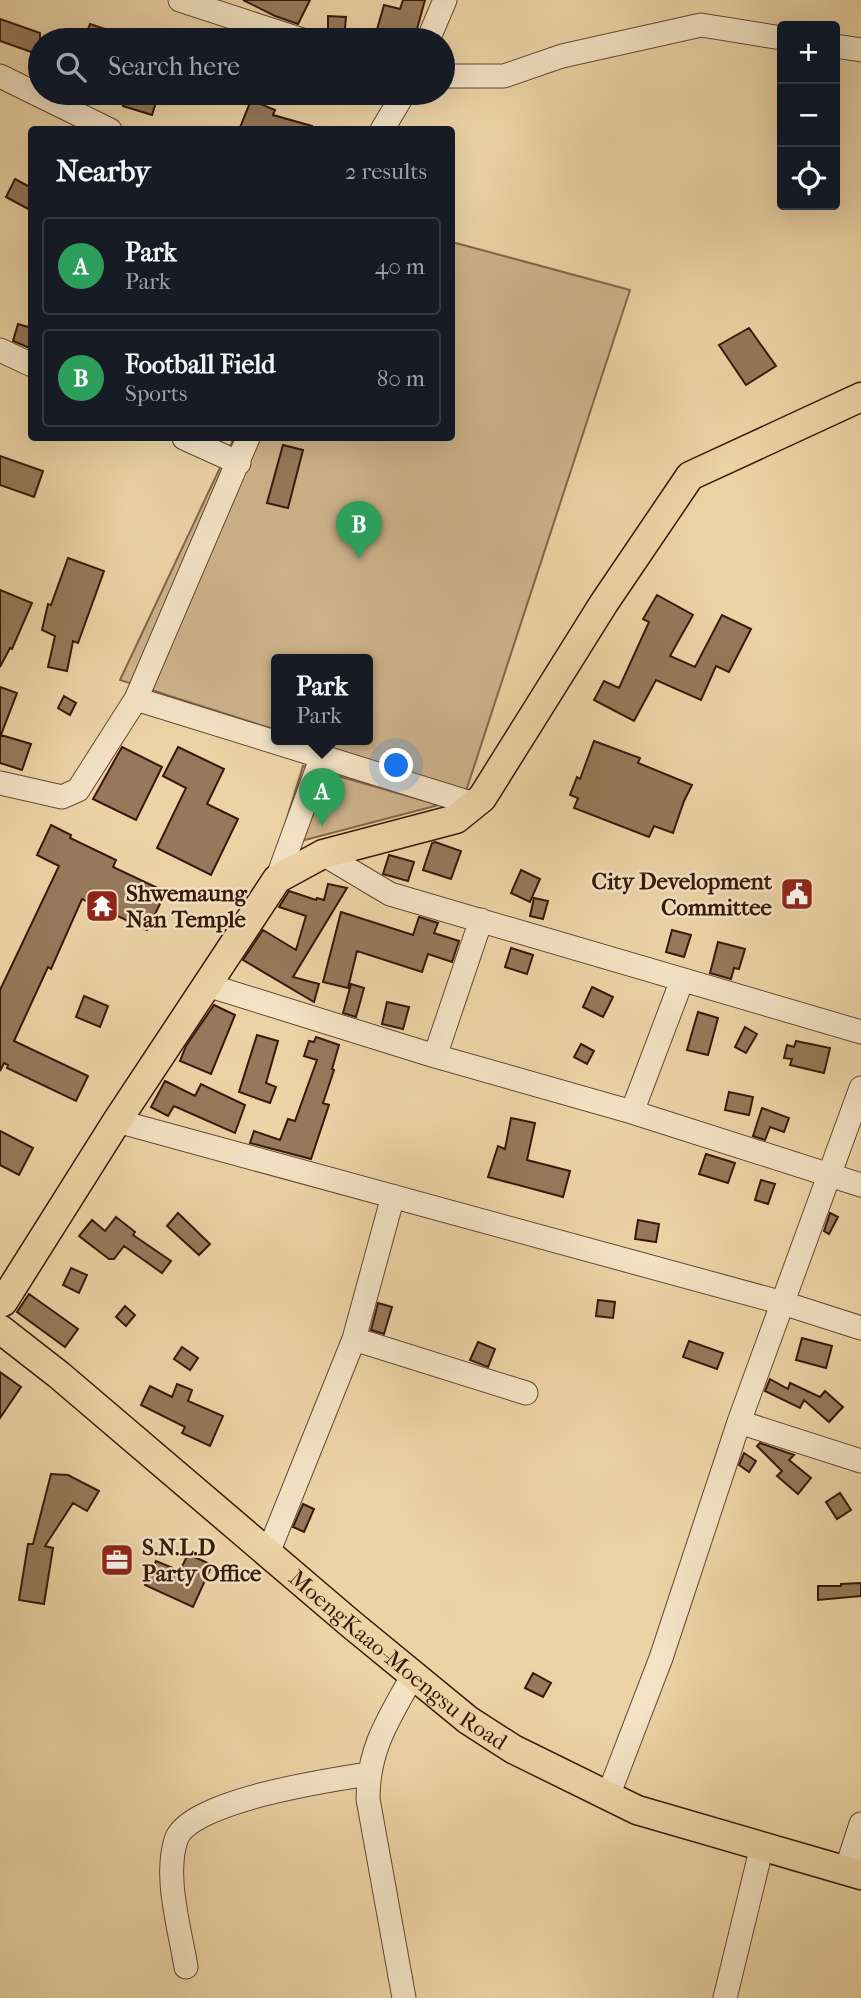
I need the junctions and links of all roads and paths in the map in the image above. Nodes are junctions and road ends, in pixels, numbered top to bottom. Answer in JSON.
{"nodes":[{"id":1,"x":180,"y":0,"type":"edge"},
{"id":2,"x":445,"y":0,"type":"edge"},
{"id":3,"x":265,"y":28,"type":"edge"},
{"id":4,"x":433,"y":28,"type":"edge"},
{"id":5,"x":777,"y":37,"type":"edge"},
{"id":6,"x":840,"y":47,"type":"edge"},
{"id":7,"x":861,"y":50,"type":"edge"},
{"id":8,"x":0,"y":76,"type":"edge"},
{"id":9,"x":455,"y":76,"type":"edge"},
{"id":10,"x":28,"y":90,"type":"edge"},
{"id":11,"x":59,"y":105,"type":"edge"},
{"id":12,"x":397,"y":105,"type":"edge"},
{"id":13,"x":102,"y":126,"type":"edge"},
{"id":14,"x":384,"y":126,"type":"edge"},
{"id":15,"x":0,"y":351,"type":"edge"},
{"id":16,"x":28,"y":363,"type":"edge"},
{"id":17,"x":861,"y":397,"type":"edge"},
{"id":18,"x":191,"y":441,"type":"edge"},
{"id":19,"x":247,"y":441,"type":"edge"},
{"id":20,"x":239,"y":463,"type":"junction"},
{"id":21,"x":136,"y":699,"type":"junction"},
{"id":22,"x":271,"y":740,"type":"edge"},
{"id":23,"x":286,"y":745,"type":"edge"},
{"id":24,"x":322,"y":756,"type":"junction"},
{"id":25,"x":0,"y":783,"type":"edge"},
{"id":26,"x":474,"y":804,"type":"junction"},
{"id":27,"x":323,"y":855,"type":"junction"},
{"id":28,"x":277,"y":879,"type":"junction"},
{"id":29,"x":481,"y":920,"type":"junction"},
{"id":30,"x":681,"y":980,"type":"junction"},
{"id":31,"x":207,"y":985,"type":"junction"},
{"id":32,"x":861,"y":1032,"type":"edge"},
{"id":33,"x":435,"y":1056,"type":"junction"},
{"id":34,"x":861,"y":1088,"type":"edge"},
{"id":35,"x":632,"y":1112,"type":"junction"},
{"id":36,"x":117,"y":1121,"type":"junction"},
{"id":37,"x":828,"y":1175,"type":"junction"},
{"id":38,"x":861,"y":1185,"type":"edge"},
{"id":39,"x":393,"y":1196,"type":"junction"},
{"id":40,"x":783,"y":1303,"type":"junction"},
{"id":41,"x":4,"y":1318,"type":"edge"},
{"id":42,"x":861,"y":1328,"type":"edge"},
{"id":43,"x":354,"y":1339,"type":"junction"},
{"id":44,"x":526,"y":1393,"type":"dead end"},
{"id":45,"x":739,"y":1422,"type":"junction"},
{"id":46,"x":861,"y":1461,"type":"edge"},
{"id":47,"x":268,"y":1553,"type":"junction"},
{"id":48,"x":412,"y":1675,"type":"junction"},
{"id":49,"x":368,"y":1774,"type":"junction"},
{"id":50,"x":608,"y":1796,"type":"junction"},
{"id":51,"x":861,"y":1824,"type":"edge"},
{"id":52,"x":762,"y":1846,"type":"junction"},
{"id":53,"x":853,"y":1873,"type":"edge"},
{"id":54,"x":186,"y":1967,"type":"dead end"},
{"id":55,"x":404,"y":1998,"type":"edge"},
{"id":56,"x":725,"y":1998,"type":"edge"}],
"edges":[{"from":1,"to":3,"type":"street"},
{"from":2,"to":4,"type":"street"},
{"from":5,"to":9,"type":"street"},
{"from":6,"to":7,"type":"street"},
{"from":8,"to":10,"type":"street"},
{"from":11,"to":13,"type":"street"},
{"from":12,"to":14,"type":"street"},
{"from":15,"to":16,"type":"street"},
{"from":17,"to":26,"type":"main road"},
{"from":18,"to":20,"type":"street"},
{"from":19,"to":20,"type":"street"},
{"from":20,"to":21,"type":"street"},
{"from":21,"to":22,"type":"street"},
{"from":21,"to":25,"type":"street"},
{"from":23,"to":24,"type":"street"},
{"from":24,"to":26,"type":"street"},
{"from":24,"to":28,"type":"street"},
{"from":26,"to":27,"type":"main road"},
{"from":27,"to":28,"type":"main road"},
{"from":27,"to":29,"type":"street"},
{"from":28,"to":31,"type":"main road"},
{"from":29,"to":30,"type":"street"},
{"from":29,"to":33,"type":"street"},
{"from":30,"to":32,"type":"street"},
{"from":30,"to":35,"type":"street"},
{"from":31,"to":33,"type":"street"},
{"from":31,"to":36,"type":"main road"},
{"from":33,"to":35,"type":"street"},
{"from":34,"to":37,"type":"street"},
{"from":35,"to":37,"type":"street"},
{"from":36,"to":39,"type":"street"},
{"from":36,"to":41,"type":"main road"},
{"from":37,"to":38,"type":"street"},
{"from":37,"to":40,"type":"street"},
{"from":39,"to":40,"type":"street"},
{"from":39,"to":43,"type":"street"},
{"from":40,"to":42,"type":"street"},
{"from":40,"to":45,"type":"street"},
{"from":41,"to":47,"type":"main road","name":"MoengKaao-Moengsu Road"},
{"from":43,"to":44,"type":"street"},
{"from":43,"to":47,"type":"street"},
{"from":45,"to":46,"type":"street"},
{"from":45,"to":50,"type":"street"},
{"from":47,"to":48,"type":"main road","name":"MoengKaao-Moengsu Road"},
{"from":48,"to":49,"type":"street"},
{"from":48,"to":50,"type":"main road","name":"MoengKaao-Moengsu Road"},
{"from":49,"to":54,"type":"street"},
{"from":49,"to":55,"type":"street"},
{"from":50,"to":52,"type":"main road","name":"MoengKaao-Moengsu Road"},
{"from":51,"to":53,"type":"street"},
{"from":52,"to":53,"type":"main road","name":"MoengKaao-Moengsu Road"},
{"from":52,"to":56,"type":"street"}]}
